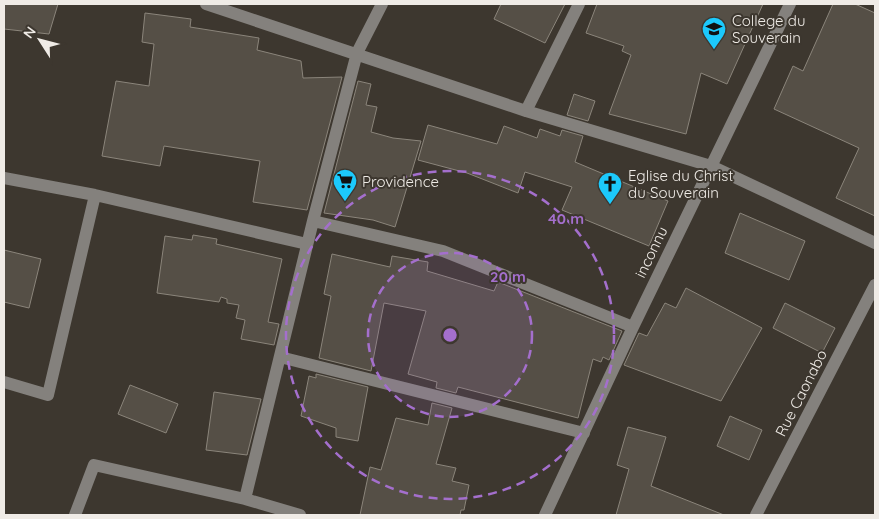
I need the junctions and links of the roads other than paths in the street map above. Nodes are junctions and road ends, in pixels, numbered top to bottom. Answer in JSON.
{"nodes":[{"id":1,"x":206,"y":4,"type":"edge"},
{"id":2,"x":382,"y":4,"type":"edge"},
{"id":3,"x":579,"y":4,"type":"edge"},
{"id":4,"x":790,"y":4,"type":"edge"},
{"id":5,"x":244,"y":9,"type":"edge"},
{"id":6,"x":357,"y":53,"type":"junction"},
{"id":7,"x":526,"y":111,"type":"junction"},
{"id":8,"x":710,"y":166,"type":"junction"},
{"id":9,"x":4,"y":178,"type":"edge"},
{"id":10,"x":95,"y":195,"type":"junction"},
{"id":11,"x":313,"y":221,"type":"junction"},
{"id":12,"x":875,"y":243,"type":"edge"},
{"id":13,"x":307,"y":244,"type":"junction"},
{"id":14,"x":875,"y":285,"type":"edge"},
{"id":15,"x":633,"y":327,"type":"junction"},
{"id":16,"x":280,"y":357,"type":"junction"},
{"id":17,"x":4,"y":382,"type":"edge"},
{"id":18,"x":584,"y":433,"type":"junction"},
{"id":19,"x":245,"y":499,"type":"junction"},
{"id":20,"x":75,"y":515,"type":"edge"},
{"id":21,"x":300,"y":515,"type":"edge"},
{"id":22,"x":545,"y":515,"type":"edge"},
{"id":23,"x":756,"y":515,"type":"edge"}],
"edges":[{"from":1,"to":5,"type":"street"},
{"from":2,"to":6,"type":"street"},
{"from":3,"to":7,"type":"street"},
{"from":4,"to":8,"type":"street","name":"inconnu"},
{"from":5,"to":6,"type":"street"},
{"from":6,"to":7,"type":"street"},
{"from":6,"to":11,"type":"street"},
{"from":7,"to":8,"type":"street"},
{"from":8,"to":12,"type":"street"},
{"from":8,"to":15,"type":"street","name":"inconnu"},
{"from":9,"to":10,"type":"street"},
{"from":10,"to":13,"type":"street"},
{"from":10,"to":17,"type":"street"},
{"from":11,"to":13,"type":"street"},
{"from":11,"to":15,"type":"street"},
{"from":13,"to":16,"type":"street"},
{"from":14,"to":23,"type":"street","name":"Rue Caonabo"},
{"from":15,"to":18,"type":"street","name":"inconnu"},
{"from":16,"to":18,"type":"street"},
{"from":16,"to":19,"type":"street"},
{"from":18,"to":22,"type":"street","name":"inconnu"},
{"from":19,"to":20,"type":"street"},
{"from":19,"to":21,"type":"street"}]}
